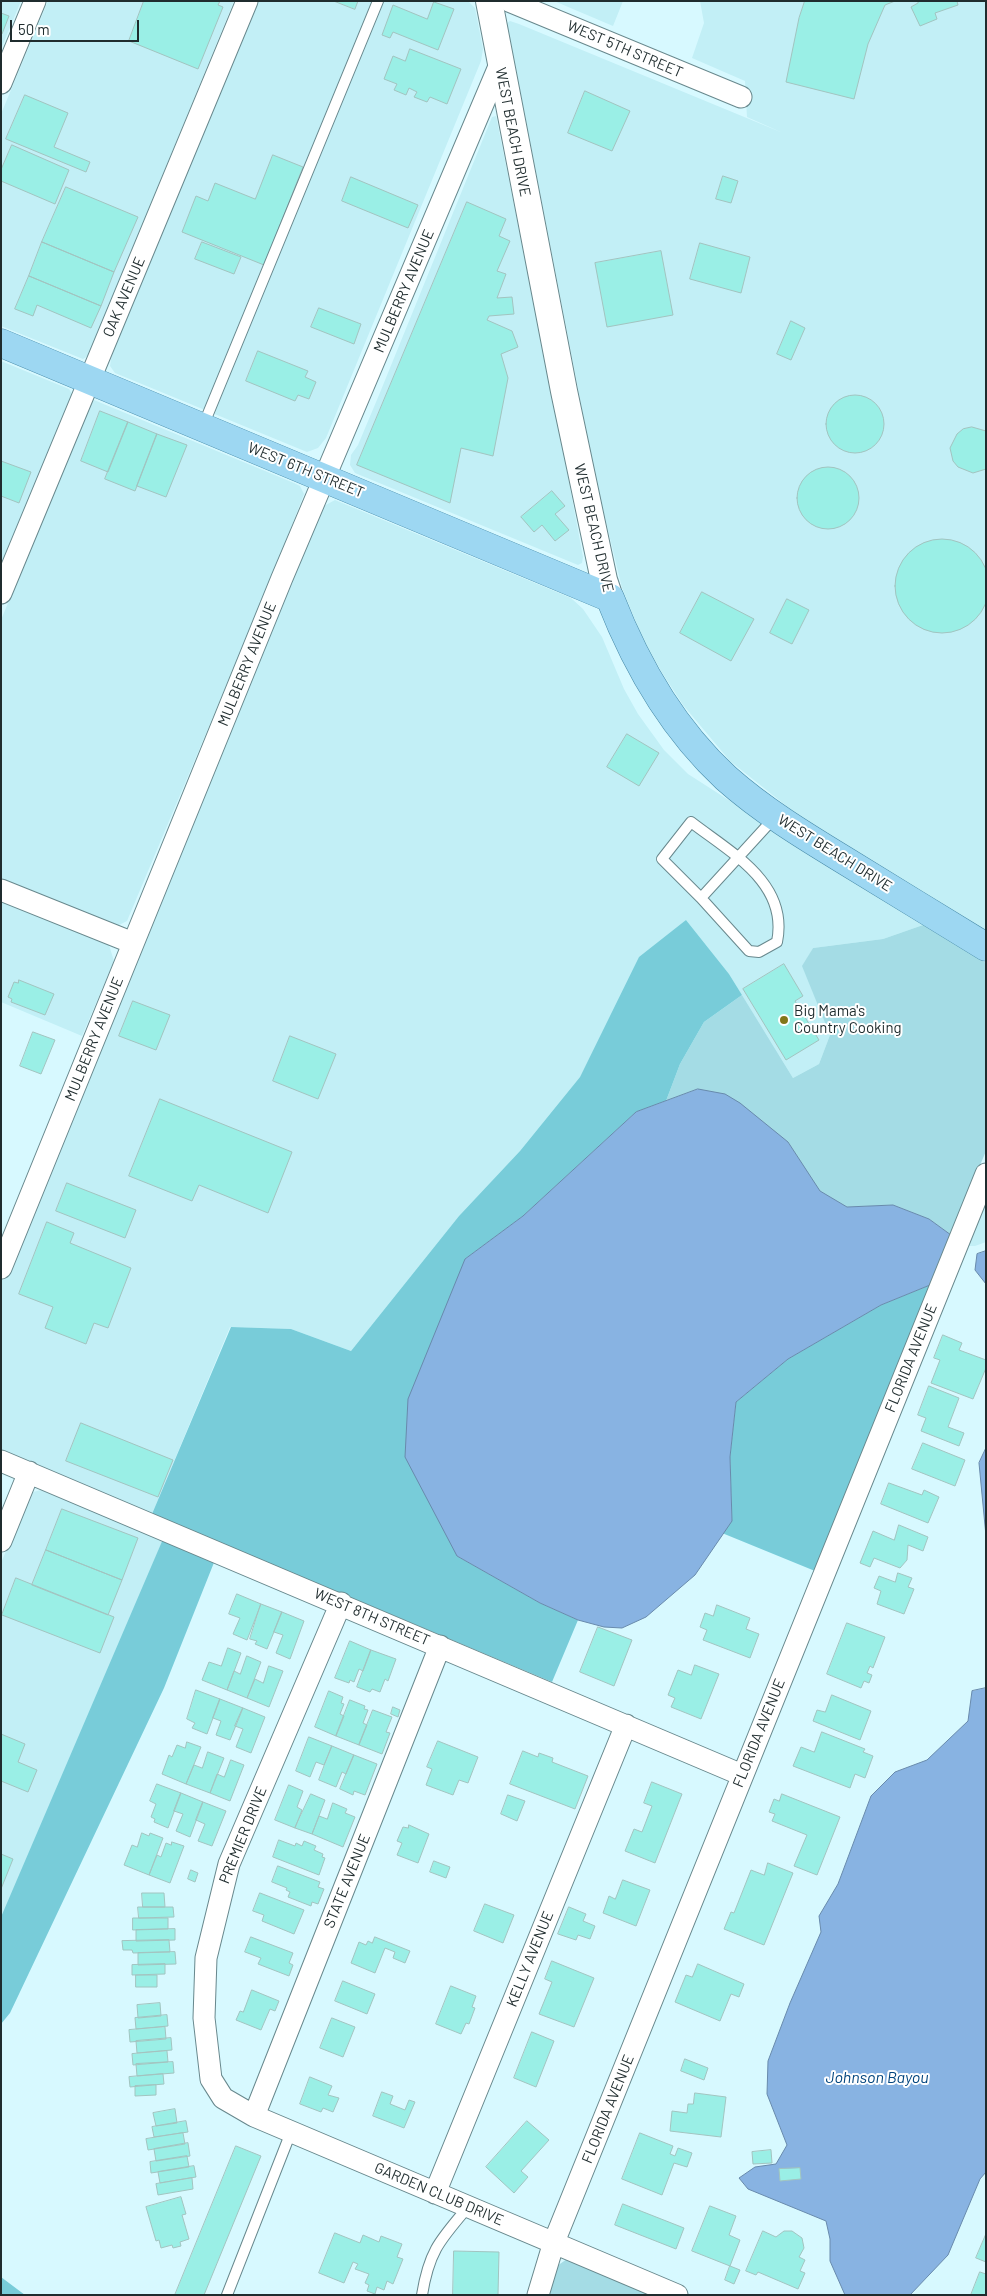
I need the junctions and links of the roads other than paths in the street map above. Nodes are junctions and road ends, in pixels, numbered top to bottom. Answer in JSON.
{"nodes":[{"id":1,"x":35,"y":1,"type":"edge"},
{"id":2,"x":247,"y":1,"type":"edge"},
{"id":3,"x":378,"y":1,"type":"edge"},
{"id":4,"x":489,"y":1,"type":"edge"},
{"id":5,"x":509,"y":1,"type":"edge"},
{"id":6,"x":500,"y":64,"type":"junction"},
{"id":7,"x":1,"y":83,"type":"edge"},
{"id":8,"x":741,"y":98,"type":"dead end"},
{"id":9,"x":1,"y":343,"type":"edge"},
{"id":10,"x":90,"y":380,"type":"junction"},
{"id":11,"x":202,"y":426,"type":"junction"},
{"id":12,"x":325,"y":478,"type":"junction"},
{"id":13,"x":1,"y":593,"type":"edge"},
{"id":14,"x":610,"y":598,"type":"junction"},
{"id":15,"x":775,"y":816,"type":"junction"},
{"id":16,"x":738,"y":859,"type":"junction"},
{"id":17,"x":1,"y":890,"type":"edge"},
{"id":18,"x":701,"y":898,"type":"junction"},
{"id":19,"x":133,"y":943,"type":"junction"},
{"id":20,"x":986,"y":947,"type":"edge"},
{"id":21,"x":986,"y":1174,"type":"edge"},
{"id":22,"x":1,"y":1268,"type":"edge"},
{"id":23,"x":1,"y":1461,"type":"edge"},
{"id":24,"x":29,"y":1472,"type":"junction"},
{"id":25,"x":1,"y":1541,"type":"edge"},
{"id":26,"x":341,"y":1603,"type":"junction"},
{"id":27,"x":440,"y":1646,"type":"junction"},
{"id":28,"x":626,"y":1725,"type":"junction"},
{"id":29,"x":742,"y":1775,"type":"junction"},
{"id":30,"x":211,"y":2080,"type":"joint"},
{"id":31,"x":254,"y":2116,"type":"junction"},
{"id":32,"x":291,"y":2132,"type":"junction"},
{"id":33,"x":435,"y":2193,"type":"junction"},
{"id":34,"x":468,"y":2207,"type":"junction"},
{"id":35,"x":554,"y":2242,"type":"junction"},
{"id":36,"x":227,"y":2295,"type":"edge"},
{"id":37,"x":422,"y":2295,"type":"edge"},
{"id":38,"x":538,"y":2295,"type":"edge"},
{"id":39,"x":677,"y":2295,"type":"edge"}],
"edges":[{"from":1,"to":7,"type":"street"},
{"from":2,"to":10,"type":"street","name":"OAK AVENUE"},
{"from":3,"to":11,"type":"lane"},
{"from":4,"to":6,"type":"street","name":"WEST BEACH DRIVE"},
{"from":5,"to":8,"type":"street","name":"WEST 5TH STREET"},
{"from":6,"to":12,"type":"street","name":"MULBERRY AVENUE"},
{"from":6,"to":14,"type":"street","name":"WEST BEACH DRIVE"},
{"from":9,"to":10,"type":"main road","name":"WEST 6TH STREET"},
{"from":10,"to":11,"type":"main road","name":"WEST 6TH STREET"},
{"from":10,"to":13,"type":"street","name":"OAK AVENUE"},
{"from":11,"to":12,"type":"main road","name":"WEST 6TH STREET"},
{"from":12,"to":14,"type":"main road","name":"WEST 6TH STREET"},
{"from":12,"to":19,"type":"street","name":"MULBERRY AVENUE"},
{"from":14,"to":15,"type":"main road","name":"WEST BEACH DRIVE"},
{"from":15,"to":16,"type":"lane"},
{"from":15,"to":20,"type":"main road","name":"WEST BEACH DRIVE"},
{"from":16,"to":18,"type":"lane"},
{"from":16,"to":18,"type":"lane"},
{"from":16,"to":18,"type":"lane"},
{"from":17,"to":19,"type":"street"},
{"from":19,"to":22,"type":"street","name":"MULBERRY AVENUE"},
{"from":21,"to":29,"type":"street","name":"FLORIDA AVENUE"},
{"from":23,"to":24,"type":"street","name":"WEST 8TH STREET"},
{"from":24,"to":25,"type":"street"},
{"from":24,"to":26,"type":"street","name":"WEST 8TH STREET"},
{"from":26,"to":27,"type":"street","name":"WEST 8TH STREET"},
{"from":26,"to":30,"type":"street","name":"PREMIER DRIVE"},
{"from":27,"to":28,"type":"street","name":"WEST 8TH STREET"},
{"from":27,"to":31,"type":"street","name":"STATE AVENUE"},
{"from":28,"to":29,"type":"street","name":"WEST 8TH STREET"},
{"from":28,"to":33,"type":"street","name":"KELLY AVENUE"},
{"from":29,"to":35,"type":"street","name":"FLORIDA AVENUE"},
{"from":30,"to":31,"type":"street","name":"GARDEN CLUB DRIVE"},
{"from":31,"to":32,"type":"street","name":"GARDEN CLUB DRIVE"},
{"from":32,"to":33,"type":"street","name":"GARDEN CLUB DRIVE"},
{"from":32,"to":36,"type":"lane"},
{"from":33,"to":34,"type":"street","name":"GARDEN CLUB DRIVE"},
{"from":34,"to":35,"type":"street","name":"GARDEN CLUB DRIVE"},
{"from":34,"to":37,"type":"lane"},
{"from":35,"to":38,"type":"street","name":"FLORIDA AVENUE"},
{"from":35,"to":39,"type":"street","name":"GARDEN CLUB DRIVE"}]}
